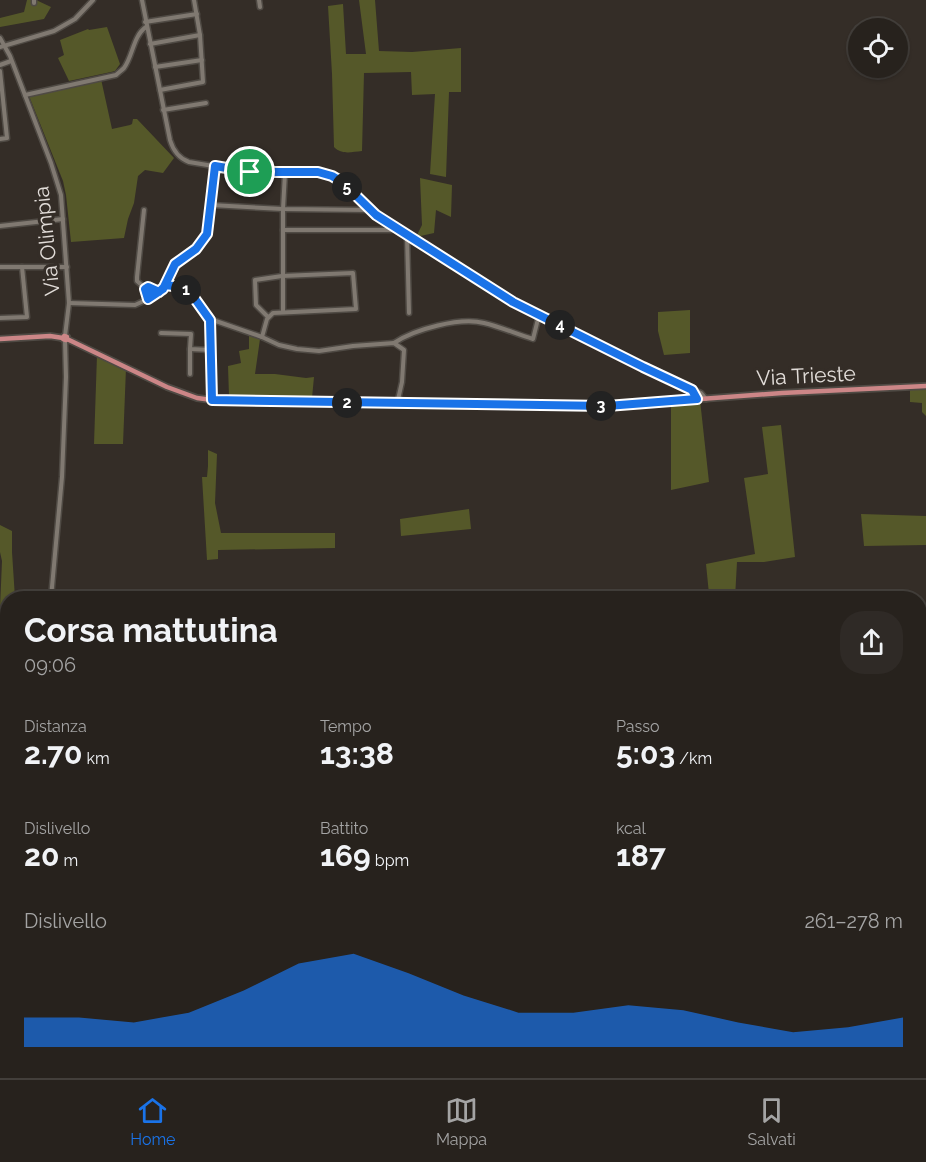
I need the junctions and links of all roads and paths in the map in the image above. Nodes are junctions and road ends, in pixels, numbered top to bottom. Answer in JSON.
{"nodes":[{"id":1,"x":93,"y":0,"type":"edge"},
{"id":2,"x":143,"y":0,"type":"edge"},
{"id":3,"x":195,"y":0,"type":"edge"},
{"id":4,"x":259,"y":0,"type":"edge"},
{"id":5,"x":260,"y":7,"type":"dead end"},
{"id":6,"x":197,"y":14,"type":"junction"},
{"id":7,"x":146,"y":24,"type":"junction"},
{"id":8,"x":200,"y":35,"type":"junction"},
{"id":9,"x":0,"y":38,"type":"edge"},
{"id":10,"x":150,"y":44,"type":"junction"},
{"id":11,"x":2,"y":46,"type":"edge"},
{"id":12,"x":202,"y":60,"type":"junction"},
{"id":13,"x":11,"y":61,"type":"junction"},
{"id":14,"x":0,"y":65,"type":"edge"},
{"id":15,"x":155,"y":67,"type":"junction"},
{"id":16,"x":0,"y":71,"type":"edge"},
{"id":17,"x":160,"y":90,"type":"junction"},
{"id":18,"x":25,"y":95,"type":"junction"},
{"id":19,"x":206,"y":103,"type":"dead end"},
{"id":20,"x":163,"y":110,"type":"junction"},
{"id":21,"x":0,"y":139,"type":"edge"},
{"id":22,"x":215,"y":166,"type":"junction"},
{"id":23,"x":285,"y":173,"type":"junction"},
{"id":24,"x":211,"y":204,"type":"junction"},
{"id":25,"x":283,"y":209,"type":"junction"},
{"id":26,"x":144,"y":210,"type":"dead end"},
{"id":27,"x":370,"y":210,"type":"junction"},
{"id":28,"x":63,"y":219,"type":"junction"},
{"id":29,"x":0,"y":226,"type":"edge"},
{"id":30,"x":396,"y":229,"type":"junction"},
{"id":31,"x":283,"y":230,"type":"junction"},
{"id":32,"x":407,"y":236,"type":"junction"},
{"id":33,"x":0,"y":267,"type":"edge"},
{"id":34,"x":22,"y":267,"type":"junction"},
{"id":35,"x":67,"y":267,"type":"junction"},
{"id":36,"x":282,"y":276,"type":"junction"},
{"id":37,"x":166,"y":285,"type":"junction"},
{"id":38,"x":145,"y":288,"type":"junction"},
{"id":39,"x":159,"y":292,"type":"junction"},
{"id":40,"x":148,"y":299,"type":"junction"},
{"id":41,"x":69,"y":303,"type":"junction"},
{"id":42,"x":283,"y":312,"type":"junction"},
{"id":43,"x":409,"y":313,"type":"dead end"},
{"id":44,"x":539,"y":315,"type":"junction"},
{"id":45,"x":268,"y":317,"type":"junction"},
{"id":46,"x":0,"y":318,"type":"edge"},
{"id":47,"x":210,"y":320,"type":"junction"},
{"id":48,"x":161,"y":333,"type":"dead end"},
{"id":49,"x":262,"y":337,"type":"junction"},
{"id":50,"x":65,"y":338,"type":"junction"},
{"id":51,"x":0,"y":339,"type":"edge"},
{"id":52,"x":394,"y":343,"type":"junction"},
{"id":53,"x":190,"y":349,"type":"junction"},
{"id":54,"x":210,"y":350,"type":"junction"},
{"id":55,"x":190,"y":374,"type":"dead end"},
{"id":56,"x":926,"y":386,"type":"edge"},
{"id":57,"x":692,"y":390,"type":"junction"},
{"id":58,"x":697,"y":399,"type":"junction"},
{"id":59,"x":706,"y":399,"type":"junction"},
{"id":60,"x":212,"y":400,"type":"junction"},
{"id":61,"x":397,"y":404,"type":"junction"},
{"id":62,"x":52,"y":591,"type":"edge"}],
"edges":[{"from":1,"to":11,"type":"street"},
{"from":2,"to":7,"type":"street"},
{"from":3,"to":6,"type":"street"},
{"from":4,"to":5,"type":"street"},
{"from":6,"to":7,"type":"street"},
{"from":6,"to":8,"type":"street"},
{"from":7,"to":10,"type":"street"},
{"from":7,"to":18,"type":"street"},
{"from":8,"to":10,"type":"street"},
{"from":8,"to":12,"type":"street"},
{"from":9,"to":11,"type":"street","name":"Via Olimpia"},
{"from":10,"to":15,"type":"street"},
{"from":11,"to":13,"type":"street","name":"Via Olimpia"},
{"from":12,"to":15,"type":"street"},
{"from":12,"to":17,"type":"street"},
{"from":13,"to":14,"type":"street"},
{"from":13,"to":18,"type":"street","name":"Via Olimpia"},
{"from":15,"to":17,"type":"street"},
{"from":16,"to":21,"type":"street"},
{"from":17,"to":20,"type":"street"},
{"from":18,"to":28,"type":"street","name":"Via Olimpia"},
{"from":19,"to":20,"type":"street"},
{"from":20,"to":22,"type":"street"},
{"from":22,"to":23,"type":"street"},
{"from":22,"to":24,"type":"street"},
{"from":23,"to":25,"type":"street"},
{"from":23,"to":27,"type":"street"},
{"from":24,"to":25,"type":"street"},
{"from":24,"to":37,"type":"street"},
{"from":25,"to":27,"type":"street"},
{"from":25,"to":31,"type":"street"},
{"from":26,"to":38,"type":"street"},
{"from":27,"to":30,"type":"street"},
{"from":28,"to":29,"type":"street"},
{"from":28,"to":35,"type":"street","name":"Via Olimpia"},
{"from":30,"to":31,"type":"street"},
{"from":30,"to":32,"type":"street"},
{"from":31,"to":36,"type":"street"},
{"from":32,"to":43,"type":"street"},
{"from":32,"to":44,"type":"street"},
{"from":33,"to":34,"type":"street"},
{"from":34,"to":35,"type":"street"},
{"from":34,"to":46,"type":"street"},
{"from":35,"to":41,"type":"street","name":"Via Olimpia"},
{"from":36,"to":42,"type":"street"},
{"from":36,"to":42,"type":"street"},
{"from":36,"to":45,"type":"street"},
{"from":37,"to":39,"type":"street"},
{"from":37,"to":47,"type":"street"},
{"from":38,"to":39,"type":"street"},
{"from":38,"to":40,"type":"street"},
{"from":39,"to":40,"type":"street"},
{"from":40,"to":41,"type":"street"},
{"from":41,"to":50,"type":"street","name":"Via Olimpia"},
{"from":42,"to":45,"type":"street"},
{"from":44,"to":52,"type":"street"},
{"from":44,"to":57,"type":"street"},
{"from":45,"to":49,"type":"street"},
{"from":47,"to":49,"type":"street"},
{"from":47,"to":54,"type":"street"},
{"from":48,"to":53,"type":"street"},
{"from":49,"to":52,"type":"street"},
{"from":50,"to":51,"type":"main road"},
{"from":50,"to":60,"type":"main road","name":"Via Trieste"},
{"from":50,"to":62,"type":"street","name":"Via Olimpia"},
{"from":52,"to":61,"type":"street"},
{"from":53,"to":54,"type":"street"},
{"from":53,"to":55,"type":"street"},
{"from":54,"to":60,"type":"street"},
{"from":56,"to":59,"type":"main road","name":"Via Trieste"},
{"from":57,"to":58,"type":"street"},
{"from":57,"to":59,"type":"street"},
{"from":58,"to":59,"type":"main road","name":"Via Trieste"},
{"from":58,"to":61,"type":"main road","name":"Via Trieste"},
{"from":60,"to":61,"type":"main road","name":"Via Trieste"}]}
